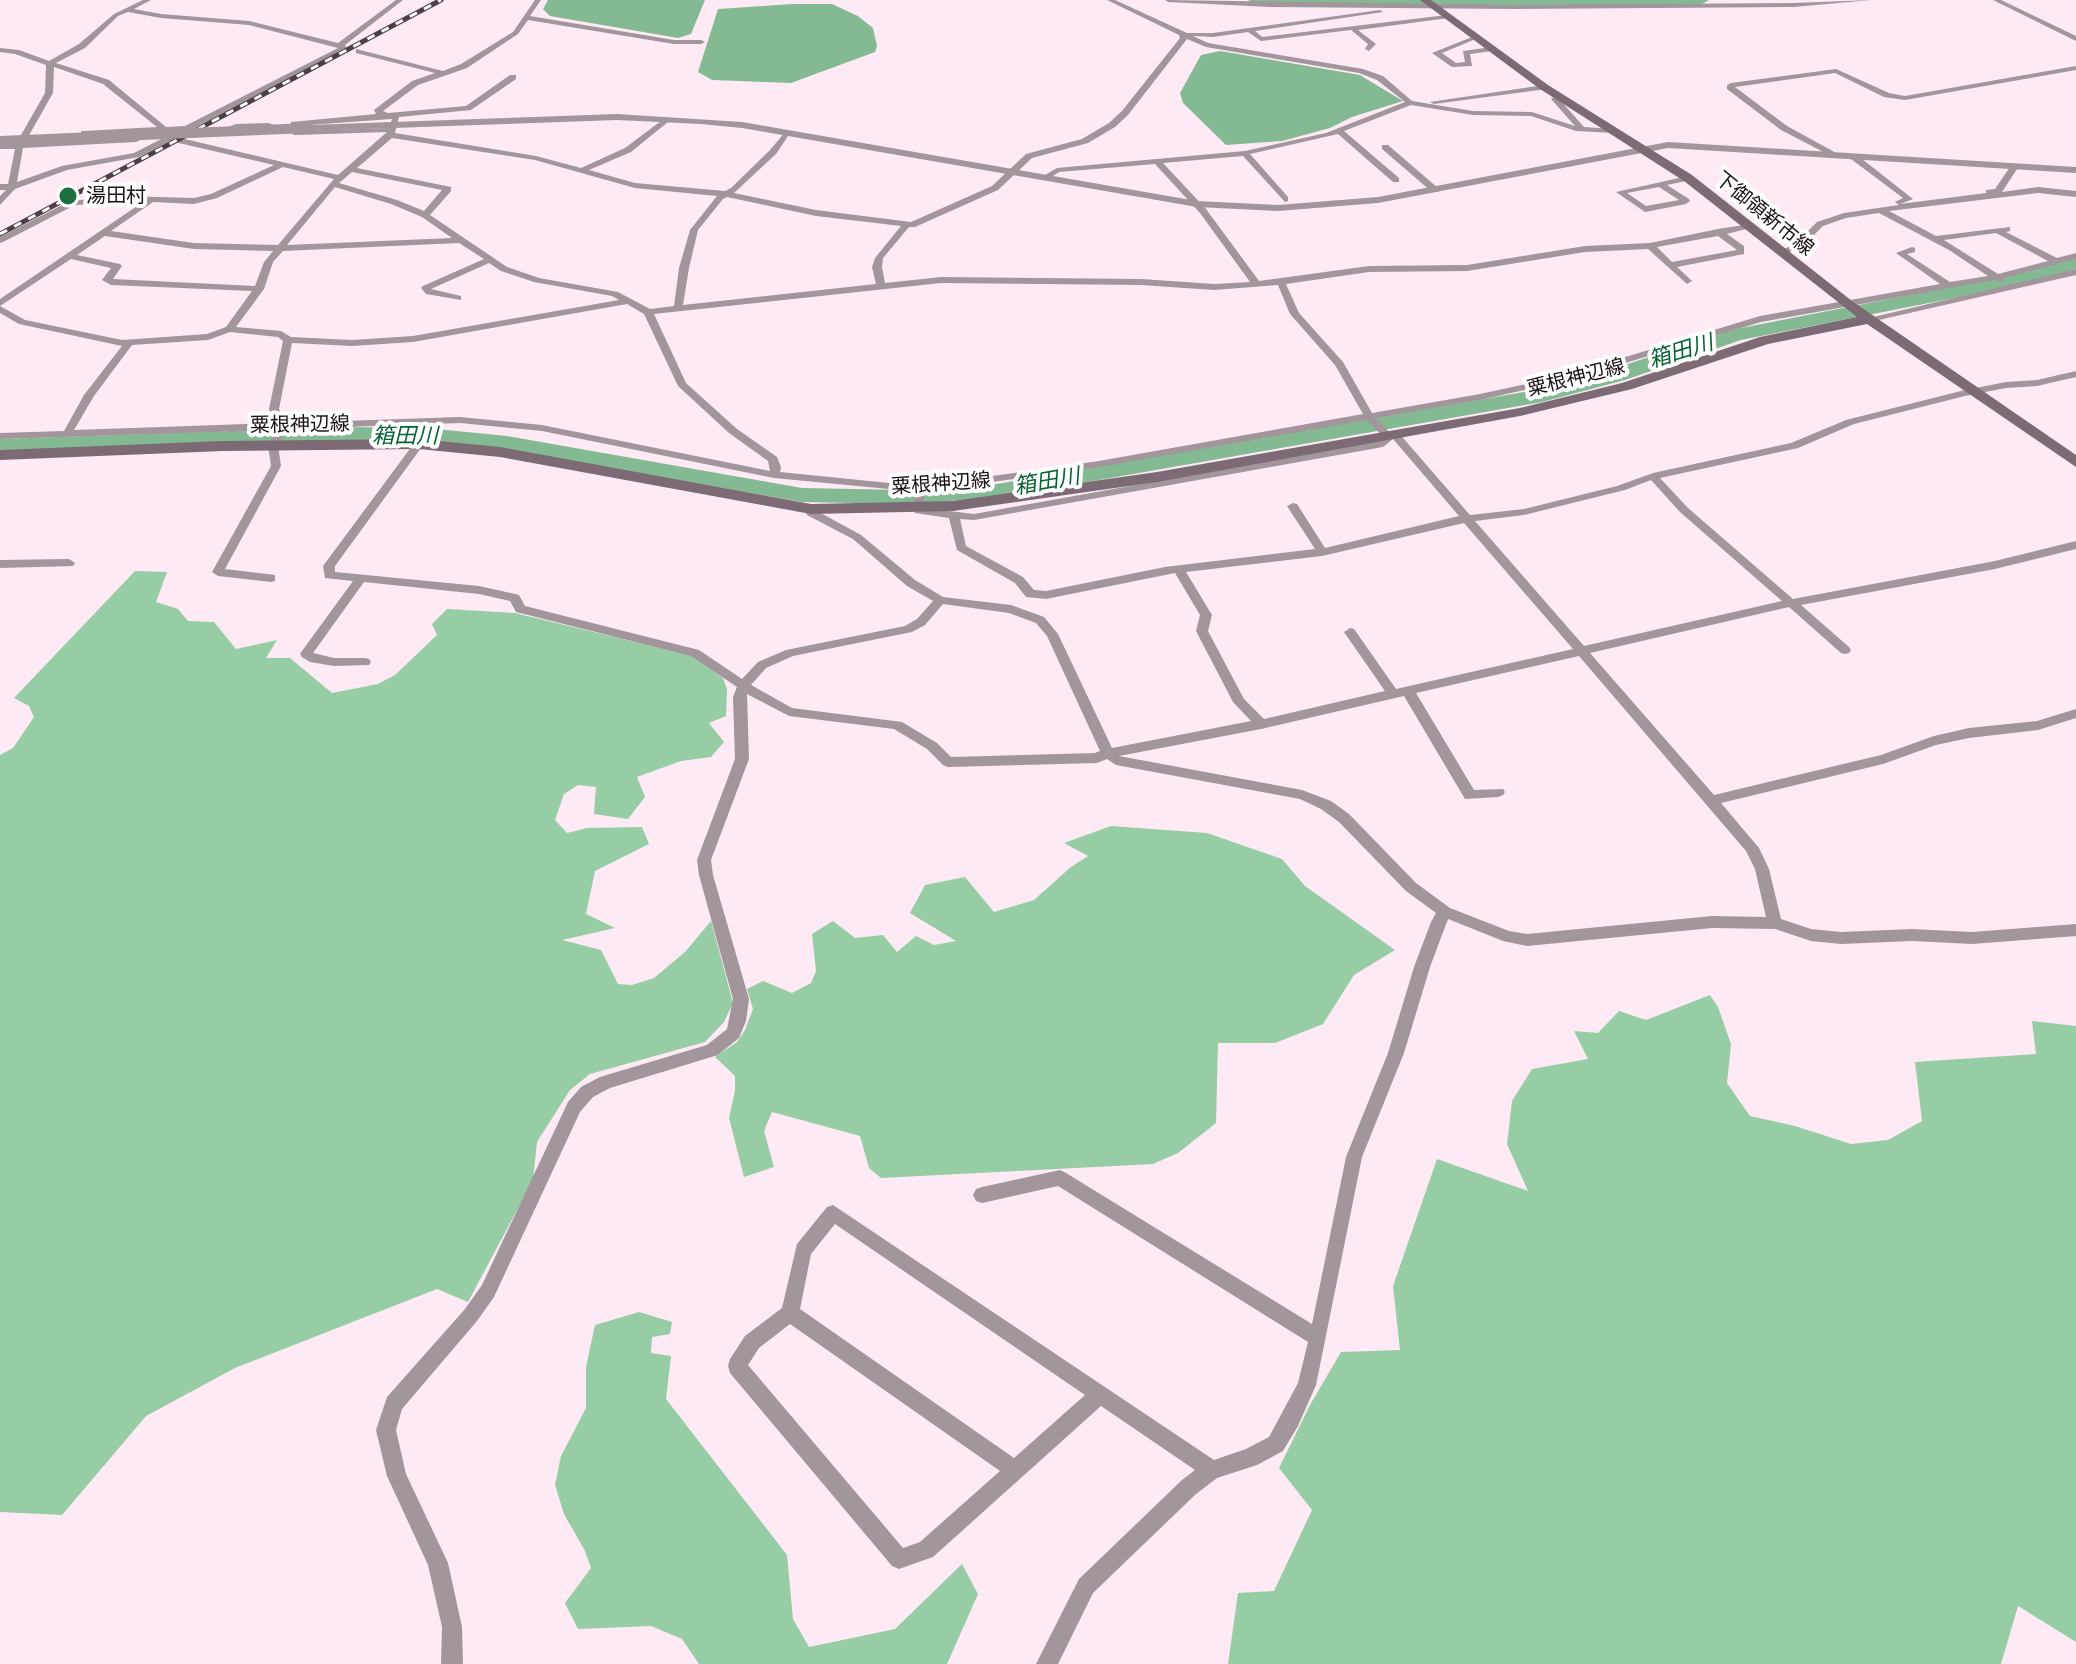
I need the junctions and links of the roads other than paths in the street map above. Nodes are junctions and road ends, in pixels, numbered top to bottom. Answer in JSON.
{"nodes":[{"id":1,"x":148,"y":0,"type":"edge"},
{"id":2,"x":400,"y":0,"type":"edge"},
{"id":3,"x":538,"y":0,"type":"edge"},
{"id":4,"x":1110,"y":0,"type":"edge"},
{"id":5,"x":1168,"y":0,"type":"edge"},
{"id":6,"x":1869,"y":0,"type":"edge"},
{"id":7,"x":1996,"y":0,"type":"edge"},
{"id":8,"x":1576,"y":3,"type":"edge"},
{"id":9,"x":1429,"y":4,"type":"edge"},
{"id":10,"x":1402,"y":6,"type":"junction"},
{"id":11,"x":127,"y":10,"type":"junction"},
{"id":12,"x":1447,"y":17,"type":"junction"},
{"id":13,"x":527,"y":18,"type":"junction"},
{"id":14,"x":1352,"y":28,"type":"junction"},
{"id":15,"x":1249,"y":30,"type":"junction"},
{"id":16,"x":2076,"y":30,"type":"edge"},
{"id":17,"x":2061,"y":32,"type":"junction"},
{"id":18,"x":1182,"y":35,"type":"junction"},
{"id":19,"x":1213,"y":35,"type":"junction"},
{"id":20,"x":1474,"y":38,"type":"junction"},
{"id":21,"x":2076,"y":39,"type":"edge"},
{"id":22,"x":701,"y":42,"type":"dead end"},
{"id":23,"x":340,"y":45,"type":"junction"},
{"id":24,"x":1369,"y":49,"type":"dead end"},
{"id":25,"x":1489,"y":49,"type":"junction"},
{"id":26,"x":0,"y":50,"type":"edge"},
{"id":27,"x":359,"y":51,"type":"dead end"},
{"id":28,"x":50,"y":63,"type":"junction"},
{"id":29,"x":2076,"y":68,"type":"edge"},
{"id":30,"x":443,"y":73,"type":"junction"},
{"id":31,"x":513,"y":77,"type":"dead end"},
{"id":32,"x":1380,"y":78,"type":"junction"},
{"id":33,"x":1544,"y":87,"type":"junction"},
{"id":34,"x":1559,"y":97,"type":"junction"},
{"id":35,"x":1410,"y":103,"type":"junction"},
{"id":36,"x":1421,"y":104,"type":"junction"},
{"id":37,"x":383,"y":116,"type":"junction"},
{"id":38,"x":665,"y":120,"type":"junction"},
{"id":39,"x":192,"y":128,"type":"junction"},
{"id":40,"x":164,"y":129,"type":"junction"},
{"id":41,"x":391,"y":130,"type":"junction"},
{"id":42,"x":1338,"y":130,"type":"junction"},
{"id":43,"x":1583,"y":130,"type":"junction"},
{"id":44,"x":1613,"y":131,"type":"junction"},
{"id":45,"x":786,"y":133,"type":"junction"},
{"id":46,"x":25,"y":135,"type":"junction"},
{"id":47,"x":207,"y":137,"type":"junction"},
{"id":48,"x":169,"y":138,"type":"junction"},
{"id":49,"x":0,"y":141,"type":"edge"},
{"id":50,"x":83,"y":143,"type":"junction"},
{"id":51,"x":192,"y":143,"type":"junction"},
{"id":52,"x":19,"y":146,"type":"junction"},
{"id":53,"x":1385,"y":147,"type":"dead end"},
{"id":54,"x":1641,"y":149,"type":"junction"},
{"id":55,"x":1245,"y":153,"type":"junction"},
{"id":56,"x":1835,"y":156,"type":"junction"},
{"id":57,"x":1854,"y":157,"type":"junction"},
{"id":58,"x":1157,"y":161,"type":"junction"},
{"id":59,"x":284,"y":164,"type":"junction"},
{"id":60,"x":2015,"y":166,"type":"junction"},
{"id":61,"x":65,"y":168,"type":"junction"},
{"id":62,"x":351,"y":169,"type":"junction"},
{"id":63,"x":582,"y":170,"type":"junction"},
{"id":64,"x":2076,"y":170,"type":"edge"},
{"id":65,"x":1013,"y":172,"type":"junction"},
{"id":66,"x":1044,"y":178,"type":"junction"},
{"id":67,"x":1688,"y":178,"type":"junction"},
{"id":68,"x":1396,"y":180,"type":"dead end"},
{"id":69,"x":336,"y":181,"type":"junction"},
{"id":70,"x":1662,"y":185,"type":"junction"},
{"id":71,"x":0,"y":187,"type":"edge"},
{"id":72,"x":12,"y":187,"type":"junction"},
{"id":73,"x":1435,"y":190,"type":"junction"},
{"id":74,"x":727,"y":194,"type":"junction"},
{"id":75,"x":2076,"y":194,"type":"edge"},
{"id":76,"x":1968,"y":198,"type":"junction"},
{"id":77,"x":1285,"y":199,"type":"dead end"},
{"id":78,"x":0,"y":202,"type":"edge"},
{"id":79,"x":149,"y":202,"type":"junction"},
{"id":80,"x":1197,"y":204,"type":"junction"},
{"id":81,"x":1877,"y":210,"type":"junction"},
{"id":82,"x":425,"y":215,"type":"junction"},
{"id":83,"x":906,"y":226,"type":"junction"},
{"id":84,"x":1750,"y":227,"type":"junction"},
{"id":85,"x":2007,"y":229,"type":"dead end"},
{"id":86,"x":1996,"y":230,"type":"junction"},
{"id":87,"x":1718,"y":232,"type":"junction"},
{"id":88,"x":104,"y":233,"type":"junction"},
{"id":89,"x":1935,"y":239,"type":"junction"},
{"id":90,"x":0,"y":240,"type":"edge"},
{"id":91,"x":459,"y":240,"type":"junction"},
{"id":92,"x":1650,"y":246,"type":"junction"},
{"id":93,"x":280,"y":248,"type":"junction"},
{"id":94,"x":1912,"y":250,"type":"dead end"},
{"id":95,"x":1781,"y":253,"type":"junction"},
{"id":96,"x":70,"y":256,"type":"junction"},
{"id":97,"x":2076,"y":256,"type":"edge"},
{"id":98,"x":489,"y":260,"type":"junction"},
{"id":99,"x":2055,"y":261,"type":"junction"},
{"id":100,"x":1671,"y":265,"type":"junction"},
{"id":101,"x":2076,"y":272,"type":"edge"},
{"id":102,"x":1996,"y":277,"type":"junction"},
{"id":103,"x":1687,"y":281,"type":"dead end"},
{"id":104,"x":1255,"y":282,"type":"junction"},
{"id":105,"x":1281,"y":282,"type":"junction"},
{"id":106,"x":1949,"y":286,"type":"junction"},
{"id":107,"x":881,"y":288,"type":"junction"},
{"id":108,"x":2014,"y":288,"type":"junction"},
{"id":109,"x":259,"y":289,"type":"junction"},
{"id":110,"x":458,"y":298,"type":"dead end"},
{"id":111,"x":632,"y":301,"type":"junction"},
{"id":112,"x":0,"y":303,"type":"edge"},
{"id":113,"x":1848,"y":306,"type":"junction"},
{"id":114,"x":0,"y":309,"type":"edge"},
{"id":115,"x":678,"y":309,"type":"junction"},
{"id":116,"x":648,"y":312,"type":"junction"},
{"id":117,"x":1867,"y":317,"type":"junction"},
{"id":118,"x":229,"y":329,"type":"junction"},
{"id":119,"x":288,"y":340,"type":"junction"},
{"id":120,"x":129,"y":343,"type":"junction"},
{"id":121,"x":2076,"y":374,"type":"edge"},
{"id":122,"x":1975,"y":392,"type":"junction"},
{"id":123,"x":1369,"y":416,"type":"junction"},
{"id":124,"x":281,"y":426,"type":"junction"},
{"id":125,"x":67,"y":434,"type":"junction"},
{"id":126,"x":1390,"y":434,"type":"junction"},
{"id":127,"x":0,"y":436,"type":"edge"},
{"id":128,"x":274,"y":444,"type":"junction"},
{"id":129,"x":419,"y":444,"type":"junction"},
{"id":130,"x":0,"y":455,"type":"edge"},
{"id":131,"x":2076,"y":462,"type":"edge"},
{"id":132,"x":774,"y":475,"type":"junction"},
{"id":133,"x":1653,"y":476,"type":"junction"},
{"id":134,"x":918,"y":485,"type":"junction"},
{"id":135,"x":1293,"y":506,"type":"dead end"},
{"id":136,"x":919,"y":507,"type":"junction"},
{"id":137,"x":811,"y":509,"type":"junction"},
{"id":138,"x":954,"y":517,"type":"junction"},
{"id":139,"x":1468,"y":520,"type":"junction"},
{"id":140,"x":2076,"y":545,"type":"edge"},
{"id":141,"x":1322,"y":552,"type":"junction"},
{"id":142,"x":69,"y":563,"type":"dead end"},
{"id":143,"x":0,"y":564,"type":"edge"},
{"id":144,"x":1179,"y":570,"type":"junction"},
{"id":145,"x":271,"y":578,"type":"dead end"},
{"id":146,"x":361,"y":578,"type":"junction"},
{"id":147,"x":940,"y":600,"type":"junction"},
{"id":148,"x":1791,"y":603,"type":"junction"},
{"id":149,"x":1032,"y":604,"type":"junction"},
{"id":150,"x":1350,"y":632,"type":"dead end"},
{"id":151,"x":1845,"y":650,"type":"dead end"},
{"id":152,"x":1582,"y":651,"type":"junction"},
{"id":153,"x":365,"y":662,"type":"dead end"},
{"id":154,"x":744,"y":685,"type":"junction"},
{"id":155,"x":1400,"y":691,"type":"junction"},
{"id":156,"x":2076,"y":713,"type":"edge"},
{"id":157,"x":1261,"y":724,"type":"junction"},
{"id":158,"x":1108,"y":753,"type":"junction"},
{"id":159,"x":1498,"y":792,"type":"dead end"},
{"id":160,"x":1711,"y":801,"type":"junction"},
{"id":161,"x":1445,"y":912,"type":"junction"},
{"id":162,"x":1775,"y":923,"type":"junction"},
{"id":163,"x":2076,"y":930,"type":"edge"},
{"id":164,"x":982,"y":1195,"type":"dead end"},
{"id":165,"x":790,"y":1313,"type":"junction"},
{"id":166,"x":1318,"y":1338,"type":"junction"},
{"id":167,"x":1100,"y":1394,"type":"junction"},
{"id":168,"x":1015,"y":1470,"type":"junction"},
{"id":169,"x":1212,"y":1470,"type":"junction"},
{"id":170,"x":452,"y":1664,"type":"edge"},
{"id":171,"x":1047,"y":1664,"type":"edge"}],
"edges":[{"from":1,"to":11,"type":"street"},
{"from":2,"to":23,"type":"street"},
{"from":3,"to":13,"type":"street"},
{"from":4,"to":18,"type":"street"},
{"from":5,"to":10,"type":"street"},
{"from":6,"to":8,"type":"street"},
{"from":7,"to":17,"type":"street"},
{"from":8,"to":9,"type":"street"},
{"from":9,"to":10,"type":"street"},
{"from":9,"to":12,"type":"main road","name":"下御領新市線"},
{"from":10,"to":15,"type":"street"},
{"from":11,"to":23,"type":"street"},
{"from":11,"to":28,"type":"street"},
{"from":12,"to":14,"type":"street"},
{"from":12,"to":20,"type":"main road","name":"下御領新市線"},
{"from":13,"to":22,"type":"street"},
{"from":13,"to":30,"type":"street"},
{"from":14,"to":15,"type":"street"},
{"from":14,"to":24,"type":"street"},
{"from":15,"to":19,"type":"street"},
{"from":16,"to":17,"type":"street"},
{"from":17,"to":21,"type":"street"},
{"from":18,"to":19,"type":"street"},
{"from":18,"to":32,"type":"street"},
{"from":18,"to":65,"type":"street"},
{"from":19,"to":32,"type":"street"},
{"from":20,"to":25,"type":"main road","name":"下御領新市線"},
{"from":20,"to":25,"type":"street"},
{"from":23,"to":39,"type":"street"},
{"from":25,"to":33,"type":"main road","name":"下御領新市線"},
{"from":26,"to":28,"type":"street"},
{"from":27,"to":30,"type":"street"},
{"from":28,"to":40,"type":"street"},
{"from":28,"to":46,"type":"street"},
{"from":29,"to":56,"type":"street"},
{"from":30,"to":37,"type":"street"},
{"from":31,"to":37,"type":"street"},
{"from":32,"to":35,"type":"street"},
{"from":33,"to":34,"type":"main road","name":"下御領新市線"},
{"from":33,"to":36,"type":"street"},
{"from":34,"to":43,"type":"street"},
{"from":34,"to":44,"type":"main road","name":"下御領新市線"},
{"from":35,"to":36,"type":"street"},
{"from":35,"to":42,"type":"street"},
{"from":36,"to":43,"type":"street"},
{"from":37,"to":41,"type":"street"},
{"from":37,"to":47,"type":"street"},
{"from":38,"to":41,"type":"street"},
{"from":38,"to":45,"type":"street"},
{"from":38,"to":63,"type":"street"},
{"from":39,"to":40,"type":"street"},
{"from":39,"to":48,"type":"street"},
{"from":40,"to":46,"type":"street"},
{"from":41,"to":47,"type":"street"},
{"from":41,"to":49,"type":"street","bridge":true},
{"from":41,"to":62,"type":"street"},
{"from":41,"to":63,"type":"street"},
{"from":42,"to":55,"type":"street"},
{"from":42,"to":68,"type":"street"},
{"from":43,"to":44,"type":"street"},
{"from":44,"to":54,"type":"main road","name":"下御領新市線"},
{"from":45,"to":65,"type":"street"},
{"from":45,"to":74,"type":"street"},
{"from":46,"to":49,"type":"street"},
{"from":47,"to":51,"type":"street"},
{"from":48,"to":50,"type":"street"},
{"from":48,"to":51,"type":"street"},
{"from":48,"to":61,"type":"street"},
{"from":49,"to":52,"type":"street"},
{"from":50,"to":52,"type":"street"},
{"from":50,"to":61,"type":"street"},
{"from":51,"to":59,"type":"street"},
{"from":52,"to":72,"type":"street"},
{"from":53,"to":73,"type":"street"},
{"from":54,"to":56,"type":"street"},
{"from":54,"to":67,"type":"main road","name":"下御領新市線"},
{"from":54,"to":73,"type":"street"},
{"from":55,"to":58,"type":"street"},
{"from":55,"to":77,"type":"street"},
{"from":56,"to":57,"type":"street"},
{"from":57,"to":60,"type":"street"},
{"from":57,"to":81,"type":"street"},
{"from":58,"to":66,"type":"street"},
{"from":58,"to":80,"type":"street"},
{"from":59,"to":69,"type":"street"},
{"from":59,"to":79,"type":"street"},
{"from":60,"to":64,"type":"street"},
{"from":60,"to":76,"type":"street"},
{"from":61,"to":72,"type":"street"},
{"from":62,"to":69,"type":"street"},
{"from":62,"to":82,"type":"street"},
{"from":63,"to":74,"type":"street"},
{"from":65,"to":66,"type":"street"},
{"from":65,"to":83,"type":"street"},
{"from":66,"to":80,"type":"street"},
{"from":67,"to":70,"type":"street"},
{"from":67,"to":84,"type":"main road","name":"下御領新市線"},
{"from":69,"to":82,"type":"street"},
{"from":69,"to":93,"type":"street"},
{"from":70,"to":70,"type":"street"},
{"from":71,"to":72,"type":"street"},
{"from":72,"to":78,"type":"street"},
{"from":73,"to":80,"type":"street"},
{"from":74,"to":83,"type":"street"},
{"from":74,"to":115,"type":"street"},
{"from":75,"to":76,"type":"street"},
{"from":76,"to":81,"type":"street"},
{"from":79,"to":88,"type":"street"},
{"from":79,"to":90,"type":"street"},
{"from":80,"to":104,"type":"street"},
{"from":81,"to":89,"type":"street"},
{"from":81,"to":95,"type":"street"},
{"from":82,"to":91,"type":"street"},
{"from":83,"to":107,"type":"street"},
{"from":84,"to":87,"type":"street"},
{"from":84,"to":95,"type":"main road","name":"下御領新市線"},
{"from":85,"to":86,"type":"street"},
{"from":86,"to":89,"type":"street"},
{"from":86,"to":99,"type":"street"},
{"from":87,"to":92,"type":"street"},
{"from":87,"to":100,"type":"street"},
{"from":88,"to":93,"type":"street"},
{"from":88,"to":96,"type":"street"},
{"from":89,"to":102,"type":"street"},
{"from":91,"to":93,"type":"street"},
{"from":91,"to":98,"type":"street"},
{"from":92,"to":100,"type":"street"},
{"from":92,"to":105,"type":"street"},
{"from":93,"to":109,"type":"street"},
{"from":94,"to":106,"type":"street"},
{"from":95,"to":113,"type":"main road","name":"下御領新市線"},
{"from":96,"to":109,"type":"street"},
{"from":96,"to":112,"type":"street"},
{"from":97,"to":99,"type":"street"},
{"from":98,"to":110,"type":"street"},
{"from":98,"to":111,"type":"street"},
{"from":99,"to":102,"type":"street"},
{"from":100,"to":103,"type":"street"},
{"from":101,"to":108,"type":"street"},
{"from":102,"to":106,"type":"street"},
{"from":102,"to":108,"type":"street"},
{"from":104,"to":105,"type":"street"},
{"from":104,"to":107,"type":"street"},
{"from":105,"to":123,"type":"street"},
{"from":106,"to":113,"type":"street"},
{"from":107,"to":115,"type":"street"},
{"from":108,"to":117,"type":"street"},
{"from":109,"to":118,"type":"street"},
{"from":111,"to":116,"type":"street"},
{"from":111,"to":119,"type":"street"},
{"from":113,"to":117,"type":"main road","name":"下御領新市線"},
{"from":113,"to":123,"type":"street"},
{"from":114,"to":120,"type":"street"},
{"from":115,"to":116,"type":"street"},
{"from":116,"to":132,"type":"street"},
{"from":117,"to":122,"type":"main road","name":"下御領新市線"},
{"from":117,"to":126,"type":"main road","name":"粟根神辺線"},
{"from":118,"to":119,"type":"street"},
{"from":118,"to":120,"type":"street"},
{"from":119,"to":124,"type":"street"},
{"from":120,"to":125,"type":"street"},
{"from":121,"to":122,"type":"street"},
{"from":122,"to":131,"type":"main road","name":"下御領新市線"},
{"from":122,"to":133,"type":"street"},
{"from":123,"to":126,"type":"street"},
{"from":123,"to":134,"type":"street"},
{"from":124,"to":125,"type":"street"},
{"from":124,"to":128,"type":"street"},
{"from":124,"to":132,"type":"street"},
{"from":125,"to":127,"type":"street"},
{"from":126,"to":136,"type":"main road","name":"粟根神辺線"},
{"from":126,"to":138,"type":"street"},
{"from":126,"to":139,"type":"street"},
{"from":128,"to":129,"type":"main road","name":"粟根神辺線"},
{"from":128,"to":130,"type":"main road","name":"粟根神辺線"},
{"from":128,"to":145,"type":"street"},
{"from":129,"to":137,"type":"main road","name":"粟根神辺線"},
{"from":129,"to":146,"type":"street"},
{"from":132,"to":134,"type":"street"},
{"from":133,"to":139,"type":"street"},
{"from":133,"to":148,"type":"street"},
{"from":134,"to":136,"type":"street"},
{"from":135,"to":141,"type":"street"},
{"from":136,"to":137,"type":"main road","name":"粟根神辺線"},
{"from":136,"to":138,"type":"street"},
{"from":137,"to":147,"type":"street"},
{"from":138,"to":149,"type":"street"},
{"from":139,"to":141,"type":"street"},
{"from":139,"to":152,"type":"street"},
{"from":140,"to":148,"type":"street"},
{"from":141,"to":144,"type":"street"},
{"from":142,"to":143,"type":"street"},
{"from":144,"to":149,"type":"street"},
{"from":144,"to":157,"type":"street"},
{"from":146,"to":153,"type":"street"},
{"from":146,"to":154,"type":"street"},
{"from":147,"to":149,"type":"street"},
{"from":147,"to":154,"type":"street"},
{"from":148,"to":151,"type":"street"},
{"from":148,"to":152,"type":"street"},
{"from":149,"to":158,"type":"street"},
{"from":150,"to":155,"type":"street"},
{"from":152,"to":155,"type":"street"},
{"from":152,"to":160,"type":"street"},
{"from":154,"to":158,"type":"street"},
{"from":154,"to":170,"type":"street"},
{"from":155,"to":157,"type":"street"},
{"from":155,"to":159,"type":"street"},
{"from":156,"to":160,"type":"street"},
{"from":157,"to":158,"type":"street"},
{"from":158,"to":161,"type":"street"},
{"from":160,"to":162,"type":"street"},
{"from":161,"to":162,"type":"street"},
{"from":161,"to":166,"type":"street"},
{"from":162,"to":163,"type":"street"},
{"from":164,"to":166,"type":"street"},
{"from":165,"to":167,"type":"street"},
{"from":165,"to":168,"type":"street"},
{"from":165,"to":168,"type":"street"},
{"from":166,"to":169,"type":"street"},
{"from":167,"to":168,"type":"street"},
{"from":167,"to":169,"type":"street"},
{"from":169,"to":171,"type":"street"}]}
